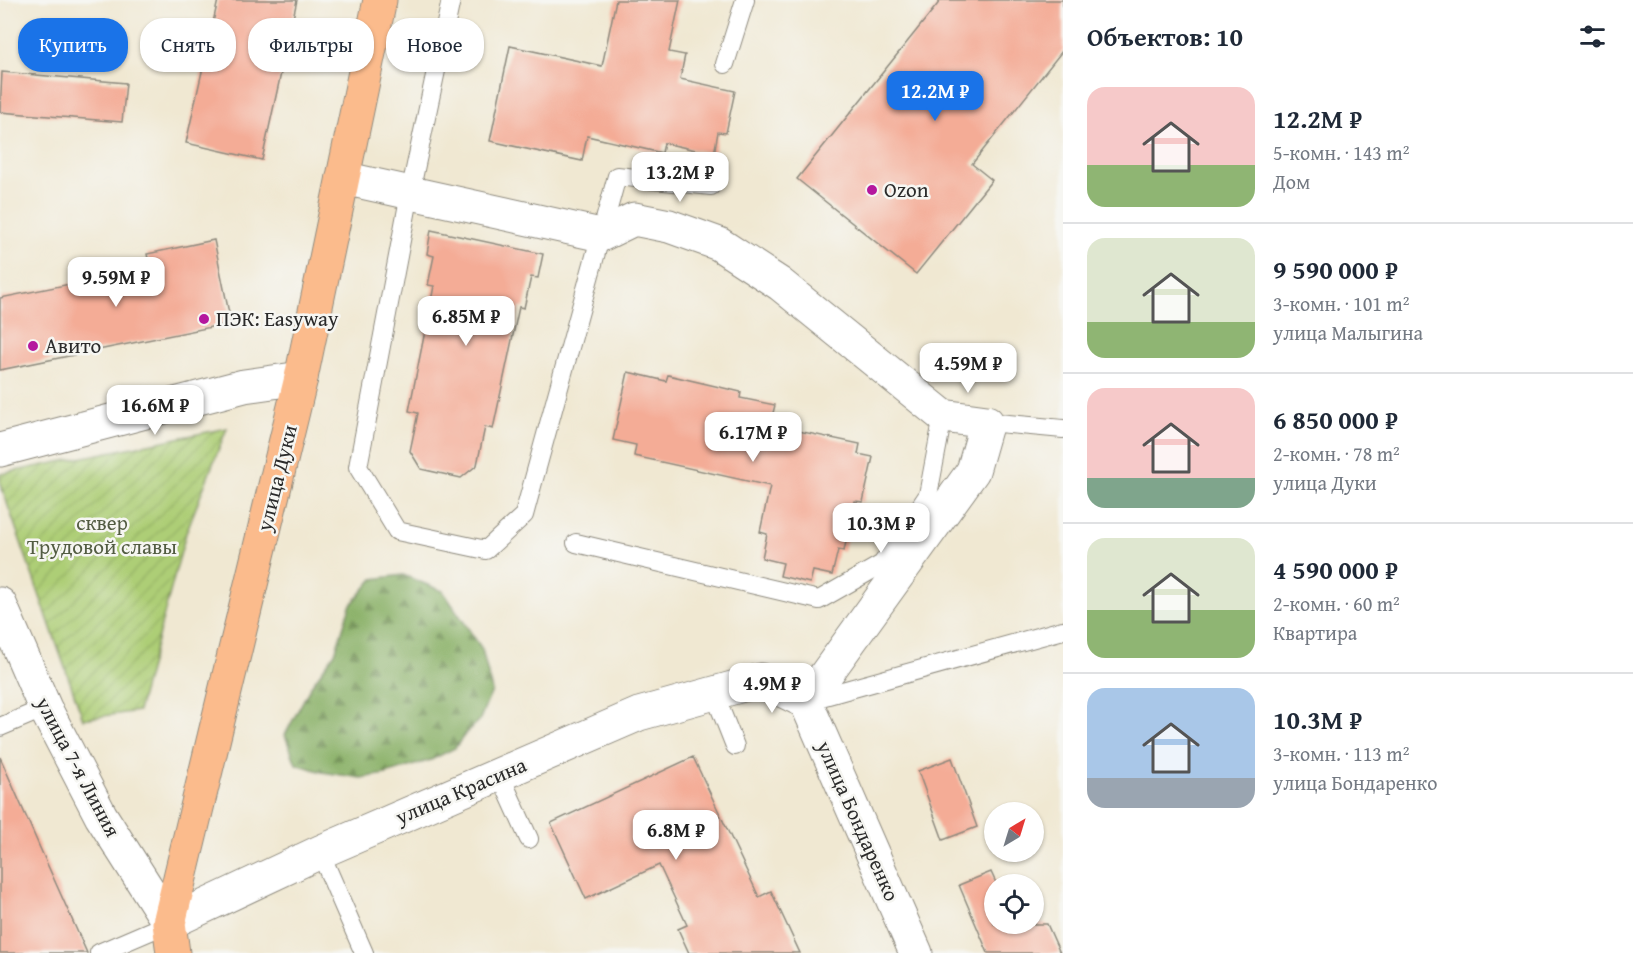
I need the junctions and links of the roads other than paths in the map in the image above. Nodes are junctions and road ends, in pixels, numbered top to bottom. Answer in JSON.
{"nodes":[{"id":1,"x":380,"y":0,"type":"edge"},
{"id":2,"x":451,"y":0,"type":"edge"},
{"id":3,"x":745,"y":0,"type":"edge"},
{"id":4,"x":725,"y":64,"type":"dead end"},
{"id":5,"x":343,"y":178,"type":"junction"},
{"id":6,"x":711,"y":186,"type":"dead end"},
{"id":7,"x":410,"y":193,"type":"junction"},
{"id":8,"x":601,"y":235,"type":"junction"},
{"id":9,"x":301,"y":378,"type":"junction"},
{"id":10,"x":943,"y":416,"type":"junction"},
{"id":11,"x":987,"y":422,"type":"junction"},
{"id":12,"x":1063,"y":429,"type":"edge"},
{"id":13,"x":0,"y":450,"type":"edge"},
{"id":14,"x":576,"y":543,"type":"dead end"},
{"id":15,"x":0,"y":604,"type":"edge"},
{"id":16,"x":1063,"y":630,"type":"edge"},
{"id":17,"x":714,"y":693,"type":"junction"},
{"id":18,"x":806,"y":702,"type":"junction"},
{"id":19,"x":45,"y":708,"type":"junction"},
{"id":20,"x":0,"y":727,"type":"edge"},
{"id":21,"x":735,"y":746,"type":"dead end"},
{"id":22,"x":500,"y":775,"type":"junction"},
{"id":23,"x":529,"y":839,"type":"dead end"},
{"id":24,"x":320,"y":852,"type":"junction"},
{"id":25,"x":171,"y":938,"type":"edge"},
{"id":26,"x":99,"y":953,"type":"edge"},
{"id":27,"x":364,"y":953,"type":"edge"},
{"id":28,"x":916,"y":953,"type":"edge"}],
"edges":[{"from":1,"to":5,"type":"main road","name":"улица Дуки"},
{"from":2,"to":7,"type":"lane"},
{"from":3,"to":4,"type":"lane"},
{"from":5,"to":7,"type":"street"},
{"from":5,"to":9,"type":"main road","name":"улица Дуки"},
{"from":6,"to":8,"type":"lane"},
{"from":7,"to":8,"type":"street"},
{"from":7,"to":8,"type":"lane"},
{"from":8,"to":10,"type":"street"},
{"from":9,"to":13,"type":"street"},
{"from":9,"to":25,"type":"main road","name":"улица Дуки"},
{"from":10,"to":11,"type":"street"},
{"from":10,"to":14,"type":"lane"},
{"from":11,"to":12,"type":"lane"},
{"from":11,"to":18,"type":"street"},
{"from":15,"to":19,"type":"street","name":"улица 7-я Линия"},
{"from":16,"to":18,"type":"lane"},
{"from":17,"to":18,"type":"street","name":"улица Красина"},
{"from":17,"to":21,"type":"lane"},
{"from":17,"to":22,"type":"street","name":"улица Красина"},
{"from":18,"to":28,"type":"street","name":"улица Бондаренко"},
{"from":19,"to":20,"type":"lane"},
{"from":19,"to":25,"type":"street","name":"улица 7-я Линия"},
{"from":22,"to":23,"type":"lane"},
{"from":22,"to":24,"type":"street","name":"улица Красина"},
{"from":24,"to":25,"type":"street","name":"улица Красина"},
{"from":24,"to":27,"type":"lane"},
{"from":25,"to":26,"type":"lane"}]}
